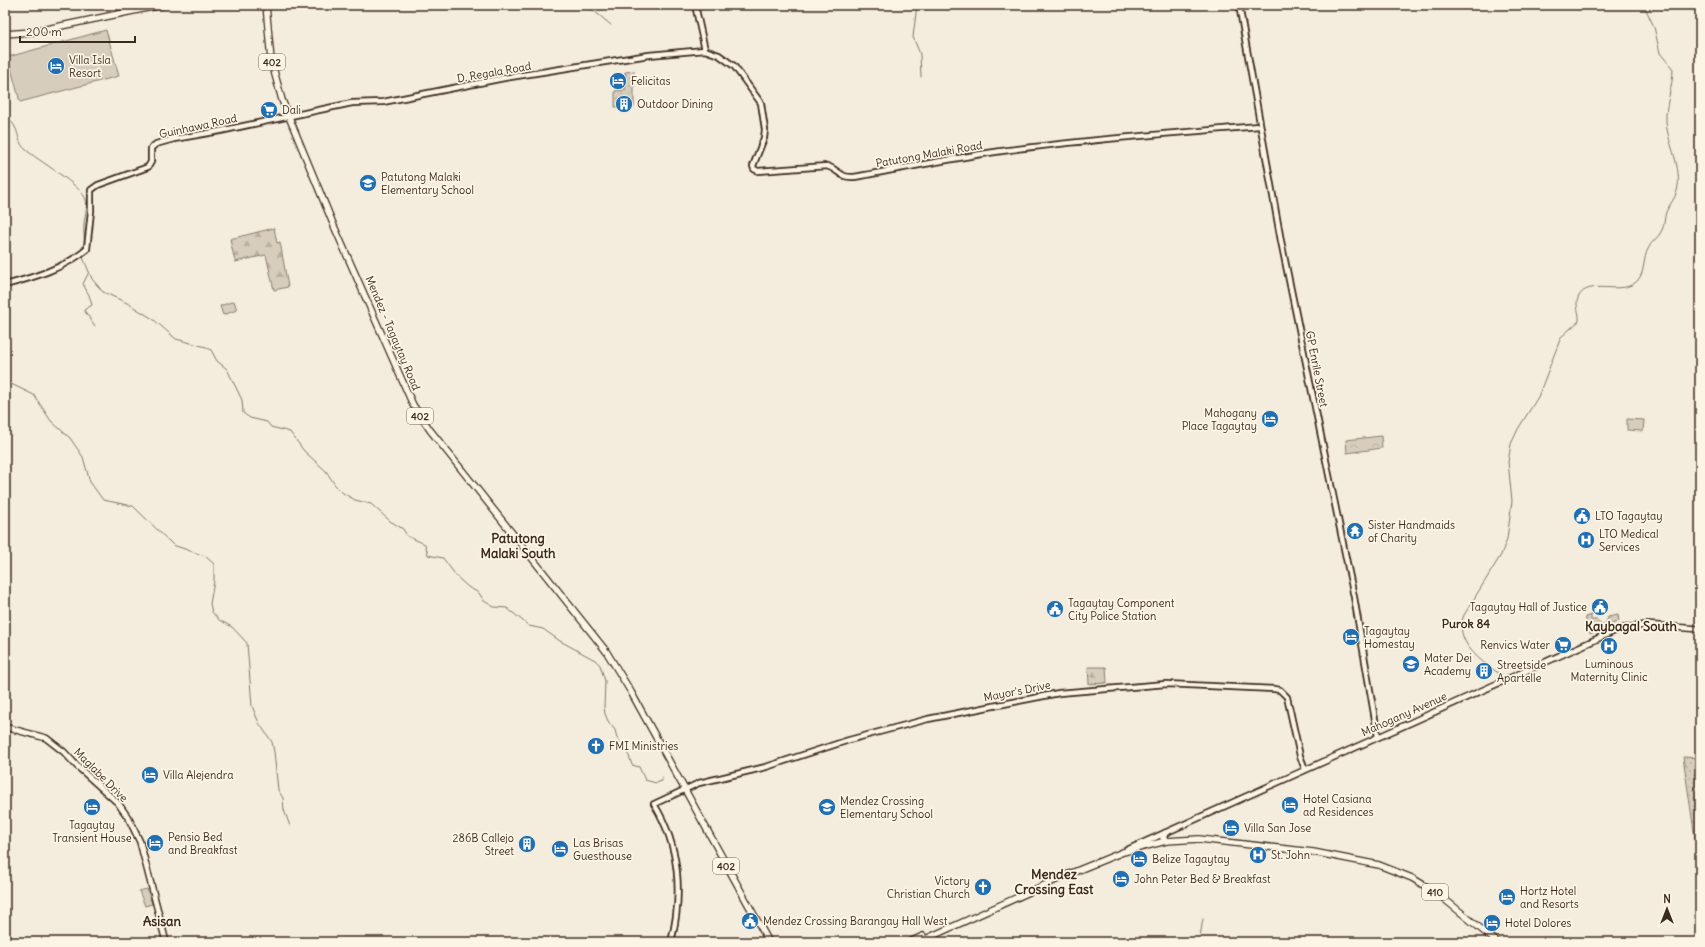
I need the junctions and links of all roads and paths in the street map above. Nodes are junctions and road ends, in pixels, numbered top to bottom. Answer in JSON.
{"nodes":[{"id":1,"x":162,"y":5,"type":"edge"},
{"id":2,"x":266,"y":5,"type":"edge"},
{"id":3,"x":695,"y":5,"type":"edge"},
{"id":4,"x":1239,"y":5,"type":"edge"},
{"id":5,"x":5,"y":34,"type":"edge"},
{"id":6,"x":705,"y":50,"type":"junction"},
{"id":7,"x":288,"y":116,"type":"junction"},
{"id":8,"x":1259,"y":126,"type":"junction"},
{"id":9,"x":5,"y":285,"type":"edge"},
{"id":10,"x":1700,"y":629,"type":"edge"},
{"id":11,"x":5,"y":727,"type":"edge"},
{"id":12,"x":1378,"y":737,"type":"junction"},
{"id":13,"x":1305,"y":769,"type":"junction"},
{"id":14,"x":685,"y":789,"type":"junction"},
{"id":15,"x":1165,"y":833,"type":"junction"},
{"id":16,"x":1166,"y":841,"type":"junction"},
{"id":17,"x":1124,"y":852,"type":"junction"},
{"id":18,"x":975,"y":916,"type":"junction"},
{"id":19,"x":166,"y":942,"type":"edge"},
{"id":20,"x":671,"y":942,"type":"edge"},
{"id":21,"x":769,"y":942,"type":"edge"},
{"id":22,"x":910,"y":942,"type":"edge"},
{"id":23,"x":919,"y":942,"type":"edge"},
{"id":24,"x":928,"y":942,"type":"edge"},
{"id":25,"x":1498,"y":942,"type":"edge"}],
"edges":[{"from":1,"to":5,"type":"main road"},
{"from":2,"to":7,"type":"main road","number":"402"},
{"from":3,"to":6,"type":"street"},
{"from":4,"to":8,"type":"street","name":"GP Enrile Street"},
{"from":6,"to":7,"type":"street","name":"D. Regala Road"},
{"from":6,"to":8,"type":"street","name":"Patutong Malaki Road"},
{"from":7,"to":9,"type":"street","name":"Guinhawa Road"},
{"from":7,"to":14,"type":"main road","name":"Mendez - Tagaytay Road","number":"402"},
{"from":8,"to":12,"type":"street","name":"GP Enrile Street"},
{"from":10,"to":12,"type":"main road","name":"Mahogany Avenue"},
{"from":11,"to":19,"type":"main road","name":"Maglabe Drive"},
{"from":12,"to":13,"type":"main road","name":"Mahogany Avenue"},
{"from":13,"to":14,"type":"street","name":"Mayor's Drive"},
{"from":13,"to":15,"type":"main road","name":"Mahogany Avenue"},
{"from":14,"to":20,"type":"street"},
{"from":14,"to":21,"type":"main road","name":"Mendez - Tagaytay Road","number":"402"},
{"from":15,"to":16,"type":"main road"},
{"from":15,"to":17,"type":"main road","name":"Mahogany Avenue"},
{"from":16,"to":17,"type":"main road","number":"410"},
{"from":16,"to":25,"type":"main road","number":"410"},
{"from":17,"to":18,"type":"main road","number":"410"},
{"from":18,"to":22,"type":"main road","number":"410"},
{"from":18,"to":23,"type":"main road"},
{"from":18,"to":24,"type":"main road","number":"410"}]}
